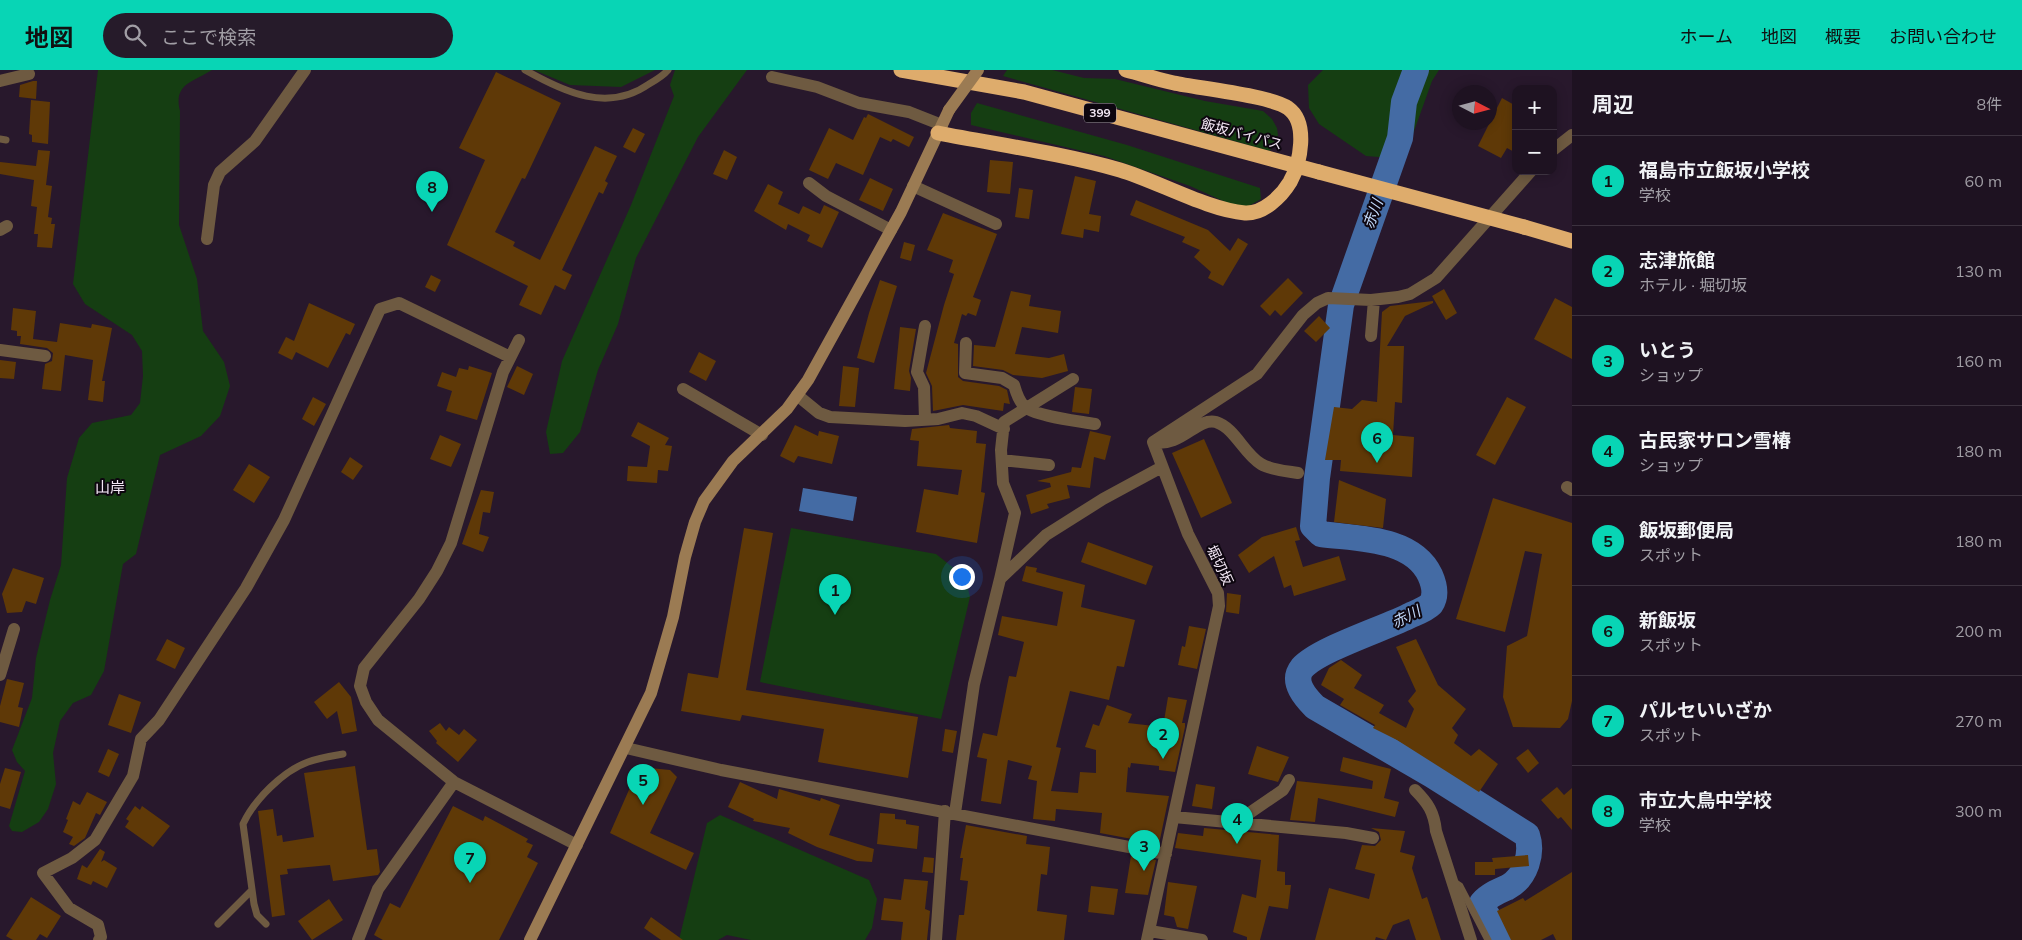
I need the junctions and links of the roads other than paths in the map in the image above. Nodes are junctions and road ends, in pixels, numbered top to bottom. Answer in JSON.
{"nodes":[{"id":1,"x":306,"y":70,"type":"edge"},
{"id":2,"x":525,"y":70,"type":"edge"},
{"id":3,"x":668,"y":70,"type":"edge"},
{"id":4,"x":901,"y":70,"type":"edge"},
{"id":5,"x":978,"y":70,"type":"edge"},
{"id":6,"x":1126,"y":70,"type":"edge"},
{"id":7,"x":29,"y":74,"type":"dead end"},
{"id":8,"x":772,"y":77,"type":"dead end"},
{"id":9,"x":0,"y":82,"type":"edge"},
{"id":10,"x":940,"y":129,"type":"junction"},
{"id":11,"x":1572,"y":135,"type":"edge"},
{"id":12,"x":1557,"y":147,"type":"edge"},
{"id":13,"x":1298,"y":166,"type":"junction"},
{"id":14,"x":1526,"y":175,"type":"edge"},
{"id":15,"x":809,"y":183,"type":"dead end"},
{"id":16,"x":913,"y":186,"type":"junction"},
{"id":17,"x":996,"y":224,"type":"dead end"},
{"id":18,"x":891,"y":230,"type":"junction"},
{"id":19,"x":207,"y":239,"type":"dead end"},
{"id":20,"x":1572,"y":241,"type":"edge"},
{"id":21,"x":1374,"y":300,"type":"junction"},
{"id":22,"x":925,"y":326,"type":"dead end"},
{"id":23,"x":1371,"y":336,"type":"dead end"},
{"id":24,"x":519,"y":340,"type":"dead end"},
{"id":25,"x":966,"y":343,"type":"dead end"},
{"id":26,"x":0,"y":350,"type":"edge"},
{"id":27,"x":45,"y":356,"type":"dead end"},
{"id":28,"x":510,"y":357,"type":"junction"},
{"id":29,"x":1073,"y":379,"type":"dead end"},
{"id":30,"x":683,"y":389,"type":"dead end"},
{"id":31,"x":797,"y":395,"type":"junction"},
{"id":32,"x":1025,"y":408,"type":"junction"},
{"id":33,"x":925,"y":420,"type":"junction"},
{"id":34,"x":1095,"y":424,"type":"dead end"},
{"id":35,"x":1004,"y":429,"type":"junction"},
{"id":36,"x":762,"y":435,"type":"junction"},
{"id":37,"x":1153,"y":442,"type":"junction"},
{"id":38,"x":1002,"y":460,"type":"junction"},
{"id":39,"x":1049,"y":464,"type":"dead end"},
{"id":40,"x":1162,"y":467,"type":"junction"},
{"id":41,"x":1298,"y":473,"type":"dead end"},
{"id":42,"x":1000,"y":578,"type":"junction"},
{"id":43,"x":14,"y":629,"type":"dead end"},
{"id":44,"x":0,"y":675,"type":"edge"},
{"id":45,"x":626,"y":748,"type":"junction"},
{"id":46,"x":343,"y":754,"type":"dead end"},
{"id":47,"x":1289,"y":780,"type":"dead end"},
{"id":48,"x":454,"y":782,"type":"junction"},
{"id":49,"x":1415,"y":790,"type":"dead end"},
{"id":50,"x":950,"y":812,"type":"junction"},
{"id":51,"x":1174,"y":817,"type":"junction"},
{"id":52,"x":1235,"y":823,"type":"junction"},
{"id":53,"x":1373,"y":838,"type":"dead end"},
{"id":54,"x":577,"y":845,"type":"junction"},
{"id":55,"x":1166,"y":854,"type":"junction"},
{"id":56,"x":1451,"y":881,"type":"junction"},
{"id":57,"x":251,"y":891,"type":"junction"},
{"id":58,"x":218,"y":924,"type":"dead end"},
{"id":59,"x":266,"y":924,"type":"dead end"},
{"id":60,"x":1149,"y":936,"type":"edge"},
{"id":61,"x":99,"y":940,"type":"edge"},
{"id":62,"x":358,"y":940,"type":"edge"},
{"id":63,"x":530,"y":940,"type":"edge"},
{"id":64,"x":936,"y":940,"type":"edge"},
{"id":65,"x":1202,"y":940,"type":"edge"},
{"id":66,"x":1471,"y":940,"type":"edge"},
{"id":67,"x":1488,"y":940,"type":"edge"}],
"edges":[{"from":1,"to":19,"type":"street"},
{"from":2,"to":3,"type":"lane"},
{"from":4,"to":13,"type":"highway","name":"飯坂バイパス","number":"399"},
{"from":5,"to":10,"type":"street","bridge":true},
{"from":6,"to":13,"type":"highway"},
{"from":7,"to":9,"type":"street"},
{"from":8,"to":10,"type":"street"},
{"from":10,"to":13,"type":"highway"},
{"from":10,"to":16,"type":"street"},
{"from":11,"to":12,"type":"street"},
{"from":13,"to":20,"type":"highway","name":"飯坂バイパス","number":"399","bridge":true},
{"from":14,"to":21,"type":"street"},
{"from":15,"to":18,"type":"street"},
{"from":16,"to":17,"type":"street"},
{"from":16,"to":18,"type":"street"},
{"from":18,"to":31,"type":"street"},
{"from":21,"to":23,"type":"street"},
{"from":21,"to":37,"type":"street"},
{"from":22,"to":33,"type":"street"},
{"from":24,"to":28,"type":"street"},
{"from":25,"to":32,"type":"street"},
{"from":26,"to":27,"type":"street"},
{"from":28,"to":48,"type":"street"},
{"from":28,"to":61,"type":"street"},
{"from":29,"to":32,"type":"street"},
{"from":30,"to":36,"type":"street"},
{"from":31,"to":33,"type":"street"},
{"from":31,"to":36,"type":"street"},
{"from":32,"to":34,"type":"street"},
{"from":32,"to":35,"type":"street"},
{"from":33,"to":35,"type":"street"},
{"from":35,"to":38,"type":"street"},
{"from":36,"to":45,"type":"street"},
{"from":37,"to":40,"type":"street","name":"堀切坂"},
{"from":37,"to":41,"type":"street"},
{"from":38,"to":39,"type":"street"},
{"from":38,"to":42,"type":"street"},
{"from":40,"to":42,"type":"street"},
{"from":40,"to":51,"type":"street","name":"堀切坂"},
{"from":42,"to":50,"type":"street"},
{"from":43,"to":44,"type":"street"},
{"from":45,"to":50,"type":"street"},
{"from":45,"to":54,"type":"street"},
{"from":46,"to":57,"type":"lane"},
{"from":47,"to":52,"type":"street"},
{"from":48,"to":54,"type":"street"},
{"from":48,"to":62,"type":"street"},
{"from":49,"to":56,"type":"street"},
{"from":50,"to":55,"type":"street"},
{"from":50,"to":64,"type":"street"},
{"from":51,"to":52,"type":"street"},
{"from":51,"to":55,"type":"street","name":"堀切坂"},
{"from":52,"to":53,"type":"street"},
{"from":54,"to":63,"type":"street"},
{"from":55,"to":60,"type":"street","name":"堀切坂"},
{"from":56,"to":66,"type":"street"},
{"from":56,"to":67,"type":"lane"},
{"from":57,"to":58,"type":"lane"},
{"from":57,"to":59,"type":"lane"},
{"from":60,"to":65,"type":"street"}]}
